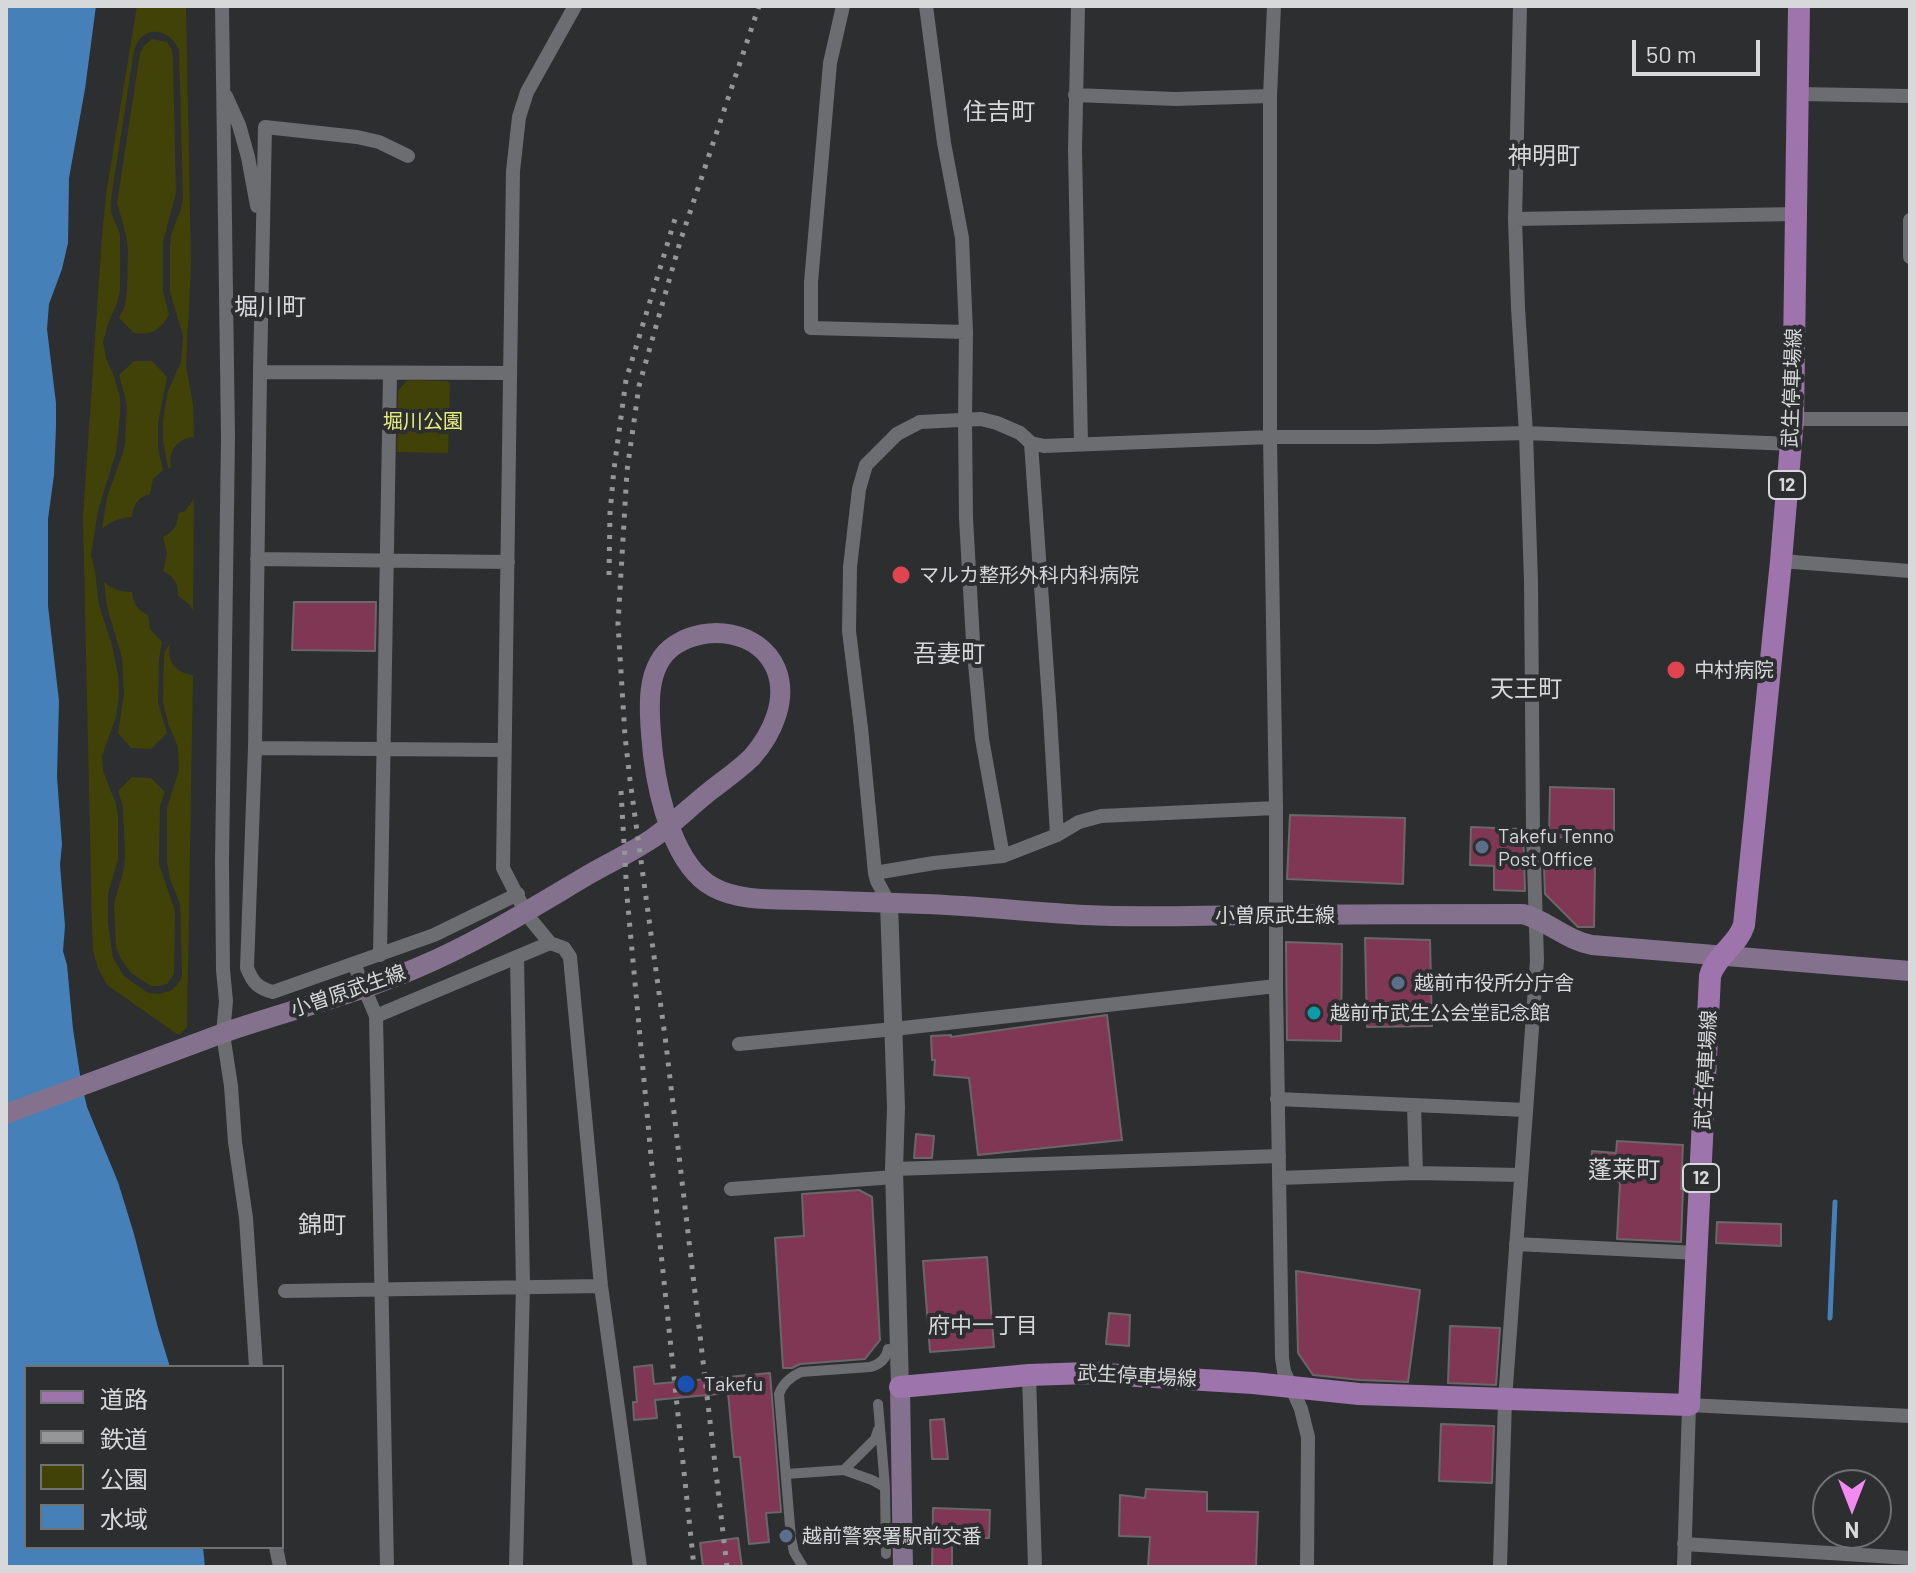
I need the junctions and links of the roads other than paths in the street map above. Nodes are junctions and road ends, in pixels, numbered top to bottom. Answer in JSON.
{"nodes":[{"id":1,"x":222,"y":6,"type":"edge"},
{"id":2,"x":575,"y":6,"type":"edge"},
{"id":3,"x":843,"y":6,"type":"edge"},
{"id":4,"x":926,"y":6,"type":"edge"},
{"id":5,"x":1078,"y":6,"type":"edge"},
{"id":6,"x":1274,"y":6,"type":"edge"},
{"id":7,"x":1520,"y":6,"type":"edge"},
{"id":8,"x":1799,"y":6,"type":"edge"},
{"id":9,"x":223,"y":91,"type":"junction"},
{"id":10,"x":1799,"y":94,"type":"junction"},
{"id":11,"x":1075,"y":95,"type":"junction"},
{"id":12,"x":1270,"y":96,"type":"junction"},
{"id":13,"x":1910,"y":96,"type":"edge"},
{"id":14,"x":408,"y":156,"type":"dead end"},
{"id":15,"x":1797,"y":214,"type":"junction"},
{"id":16,"x":1515,"y":219,"type":"junction"},
{"id":17,"x":1910,"y":223,"type":"edge"},
{"id":18,"x":262,"y":247,"type":"junction"},
{"id":19,"x":1910,"y":257,"type":"edge"},
{"id":20,"x":966,"y":332,"type":"junction"},
{"id":21,"x":260,"y":372,"type":"junction"},
{"id":22,"x":390,"y":373,"type":"junction"},
{"id":23,"x":510,"y":373,"type":"junction"},
{"id":24,"x":1793,"y":419,"type":"junction"},
{"id":25,"x":1910,"y":419,"type":"edge"},
{"id":26,"x":965,"y":420,"type":"junction"},
{"id":27,"x":1526,"y":433,"type":"junction"},
{"id":28,"x":1270,"y":437,"type":"junction"},
{"id":29,"x":1031,"y":443,"type":"junction"},
{"id":30,"x":1081,"y":444,"type":"junction"},
{"id":31,"x":1791,"y":444,"type":"junction"},
{"id":32,"x":257,"y":559,"type":"junction"},
{"id":33,"x":387,"y":560,"type":"junction"},
{"id":34,"x":1781,"y":561,"type":"junction"},
{"id":35,"x":508,"y":562,"type":"junction"},
{"id":36,"x":1910,"y":571,"type":"edge"},
{"id":37,"x":255,"y":748,"type":"junction"},
{"id":38,"x":385,"y":748,"type":"junction"},
{"id":39,"x":504,"y":750,"type":"junction"},
{"id":40,"x":1276,"y":808,"type":"junction"},
{"id":41,"x":1057,"y":835,"type":"junction"},
{"id":42,"x":1003,"y":856,"type":"junction"},
{"id":43,"x":875,"y":873,"type":"junction"},
{"id":44,"x":518,"y":894,"type":"junction"},
{"id":45,"x":889,"y":903,"type":"junction"},
{"id":46,"x":1276,"y":915,"type":"junction"},
{"id":47,"x":1535,"y":918,"type":"junction"},
{"id":48,"x":550,"y":943,"type":"junction"},
{"id":49,"x":1722,"y":954,"type":"junction"},
{"id":50,"x":380,"y":955,"type":"junction"},
{"id":51,"x":517,"y":957,"type":"junction"},
{"id":52,"x":354,"y":964,"type":"junction"},
{"id":53,"x":1910,"y":971,"type":"edge"},
{"id":54,"x":1276,"y":986,"type":"junction"},
{"id":55,"x":365,"y":987,"type":"junction"},
{"id":56,"x":376,"y":1016,"type":"junction"},
{"id":57,"x":894,"y":1029,"type":"junction"},
{"id":58,"x":217,"y":1036,"type":"junction"},
{"id":59,"x":739,"y":1044,"type":"dead end"},
{"id":60,"x":1277,"y":1099,"type":"junction"},
{"id":61,"x":1414,"y":1105,"type":"junction"},
{"id":62,"x":1526,"y":1110,"type":"junction"},
{"id":63,"x":6,"y":1114,"type":"edge"},
{"id":64,"x":1279,"y":1156,"type":"junction"},
{"id":65,"x":895,"y":1173,"type":"junction"},
{"id":66,"x":1416,"y":1173,"type":"junction"},
{"id":67,"x":1521,"y":1175,"type":"junction"},
{"id":68,"x":1280,"y":1178,"type":"junction"},
{"id":69,"x":731,"y":1189,"type":"dead end"},
{"id":70,"x":1516,"y":1244,"type":"junction"},
{"id":71,"x":1698,"y":1253,"type":"junction"},
{"id":72,"x":523,"y":1286,"type":"junction"},
{"id":73,"x":601,"y":1286,"type":"junction"},
{"id":74,"x":381,"y":1289,"type":"junction"},
{"id":75,"x":285,"y":1291,"type":"dead end"},
{"id":76,"x":888,"y":1349,"type":"dead end"},
{"id":77,"x":256,"y":1365,"type":"edge"},
{"id":78,"x":1029,"y":1375,"type":"junction"},
{"id":79,"x":771,"y":1381,"type":"dead end"},
{"id":80,"x":786,"y":1381,"type":"junction"},
{"id":81,"x":900,"y":1387,"type":"junction"},
{"id":82,"x":1292,"y":1388,"type":"junction"},
{"id":83,"x":1505,"y":1400,"type":"junction"},
{"id":84,"x":878,"y":1404,"type":"dead end"},
{"id":85,"x":1689,"y":1405,"type":"junction"},
{"id":86,"x":1910,"y":1416,"type":"edge"},
{"id":87,"x":879,"y":1425,"type":"junction"},
{"id":88,"x":844,"y":1470,"type":"junction"},
{"id":89,"x":786,"y":1474,"type":"junction"},
{"id":90,"x":885,"y":1487,"type":"junction"},
{"id":91,"x":1684,"y":1544,"type":"junction"},
{"id":92,"x":886,"y":1554,"type":"dead end"},
{"id":93,"x":1910,"y":1558,"type":"edge"},
{"id":94,"x":1828,"y":1560,"type":"edge"},
{"id":95,"x":387,"y":1567,"type":"edge"},
{"id":96,"x":516,"y":1567,"type":"edge"},
{"id":97,"x":640,"y":1567,"type":"edge"},
{"id":98,"x":803,"y":1567,"type":"edge"},
{"id":99,"x":903,"y":1567,"type":"edge"},
{"id":100,"x":1035,"y":1567,"type":"edge"},
{"id":101,"x":1307,"y":1567,"type":"edge"},
{"id":102,"x":1500,"y":1567,"type":"edge"},
{"id":103,"x":1684,"y":1567,"type":"edge"}],
"edges":[{"from":1,"to":9,"type":"street"},
{"from":2,"to":23,"type":"street"},
{"from":3,"to":20,"type":"street"},
{"from":4,"to":20,"type":"street"},
{"from":5,"to":11,"type":"street"},
{"from":6,"to":12,"type":"street"},
{"from":7,"to":16,"type":"street"},
{"from":8,"to":10,"type":"main road","name":"武生停車場線","number":"12"},
{"from":9,"to":18,"type":"street"},
{"from":9,"to":58,"type":"street"},
{"from":10,"to":13,"type":"street"},
{"from":10,"to":15,"type":"main road","name":"武生停車場線","number":"12"},
{"from":11,"to":12,"type":"street"},
{"from":11,"to":30,"type":"street"},
{"from":12,"to":28,"type":"street"},
{"from":14,"to":18,"type":"street"},
{"from":15,"to":16,"type":"street"},
{"from":15,"to":24,"type":"main road","name":"武生停車場線","number":"12"},
{"from":16,"to":27,"type":"street"},
{"from":17,"to":19,"type":"street"},
{"from":18,"to":21,"type":"street"},
{"from":20,"to":26,"type":"street"},
{"from":21,"to":22,"type":"street"},
{"from":21,"to":32,"type":"street"},
{"from":22,"to":23,"type":"street"},
{"from":22,"to":33,"type":"street"},
{"from":23,"to":35,"type":"street"},
{"from":24,"to":25,"type":"street"},
{"from":24,"to":31,"type":"main road","name":"武生停車場線","number":"12"},
{"from":26,"to":29,"type":"street"},
{"from":26,"to":42,"type":"street"},
{"from":26,"to":43,"type":"street"},
{"from":27,"to":28,"type":"street"},
{"from":27,"to":31,"type":"street"},
{"from":27,"to":47,"type":"street"},
{"from":28,"to":30,"type":"street"},
{"from":28,"to":40,"type":"street"},
{"from":29,"to":30,"type":"street"},
{"from":29,"to":41,"type":"street"},
{"from":31,"to":34,"type":"main road","name":"武生停車場線","number":"12"},
{"from":32,"to":33,"type":"street"},
{"from":32,"to":37,"type":"street"},
{"from":33,"to":35,"type":"street"},
{"from":33,"to":38,"type":"street"},
{"from":34,"to":36,"type":"street"},
{"from":34,"to":49,"type":"main road","name":"武生停車場線","number":"12"},
{"from":35,"to":39,"type":"street"},
{"from":37,"to":38,"type":"street"},
{"from":37,"to":52,"type":"street"},
{"from":38,"to":39,"type":"street"},
{"from":38,"to":50,"type":"street"},
{"from":39,"to":44,"type":"street"},
{"from":40,"to":41,"type":"street"},
{"from":40,"to":46,"type":"street"},
{"from":41,"to":42,"type":"street"},
{"from":42,"to":43,"type":"street"},
{"from":43,"to":45,"type":"street"},
{"from":44,"to":48,"type":"street"},
{"from":44,"to":50,"type":"street"},
{"from":45,"to":46,"type":"main road","name":"小曽原武生線"},
{"from":45,"to":55,"type":"main road","name":"小曽原武生線"},
{"from":45,"to":57,"type":"street"},
{"from":46,"to":47,"type":"main road","name":"小曽原武生線"},
{"from":46,"to":54,"type":"street"},
{"from":47,"to":49,"type":"main road","name":"小曽原武生線"},
{"from":47,"to":62,"type":"street"},
{"from":48,"to":51,"type":"street"},
{"from":48,"to":73,"type":"street"},
{"from":49,"to":53,"type":"main road","name":"小曽原武生線"},
{"from":49,"to":71,"type":"main road","name":"武生停車場線","number":"12"},
{"from":50,"to":52,"type":"street"},
{"from":51,"to":56,"type":"street"},
{"from":51,"to":72,"type":"street"},
{"from":52,"to":55,"type":"street"},
{"from":54,"to":57,"type":"street"},
{"from":54,"to":60,"type":"street"},
{"from":55,"to":56,"type":"street"},
{"from":55,"to":58,"type":"main road","name":"小曽原武生線"},
{"from":56,"to":74,"type":"street"},
{"from":57,"to":59,"type":"street"},
{"from":57,"to":65,"type":"street"},
{"from":58,"to":63,"type":"main road","name":"小曽原武生線"},
{"from":58,"to":77,"type":"street"},
{"from":60,"to":61,"type":"street"},
{"from":60,"to":64,"type":"street"},
{"from":61,"to":62,"type":"street"},
{"from":61,"to":66,"type":"street"},
{"from":62,"to":67,"type":"street"},
{"from":64,"to":65,"type":"street"},
{"from":64,"to":68,"type":"street"},
{"from":65,"to":69,"type":"street"},
{"from":65,"to":81,"type":"street"},
{"from":66,"to":67,"type":"street"},
{"from":66,"to":68,"type":"street"},
{"from":67,"to":70,"type":"street"},
{"from":68,"to":82,"type":"street"},
{"from":70,"to":71,"type":"street"},
{"from":70,"to":83,"type":"street"},
{"from":71,"to":85,"type":"main road","name":"武生停車場線","number":"12"},
{"from":72,"to":73,"type":"street"},
{"from":72,"to":74,"type":"street"},
{"from":72,"to":96,"type":"street"},
{"from":73,"to":97,"type":"street"},
{"from":74,"to":75,"type":"street"},
{"from":74,"to":95,"type":"street"},
{"from":76,"to":80,"type":"street"},
{"from":78,"to":81,"type":"main road","name":"武生停車場線"},
{"from":78,"to":82,"type":"main road","name":"武生停車場線"},
{"from":78,"to":100,"type":"street"},
{"from":79,"to":80,"type":"street"},
{"from":80,"to":89,"type":"street"},
{"from":81,"to":99,"type":"main road"},
{"from":82,"to":83,"type":"main road","name":"武生停車場線"},
{"from":82,"to":101,"type":"street"},
{"from":83,"to":85,"type":"main road","name":"武生停車場線"},
{"from":83,"to":102,"type":"street"},
{"from":84,"to":87,"type":"street"},
{"from":85,"to":86,"type":"street"},
{"from":85,"to":91,"type":"street"},
{"from":87,"to":88,"type":"street"},
{"from":87,"to":90,"type":"street"},
{"from":88,"to":89,"type":"street"},
{"from":88,"to":90,"type":"street"},
{"from":89,"to":98,"type":"street"},
{"from":90,"to":92,"type":"street"},
{"from":91,"to":94,"type":"street"},
{"from":91,"to":103,"type":"street"},
{"from":93,"to":94,"type":"street"}]}
